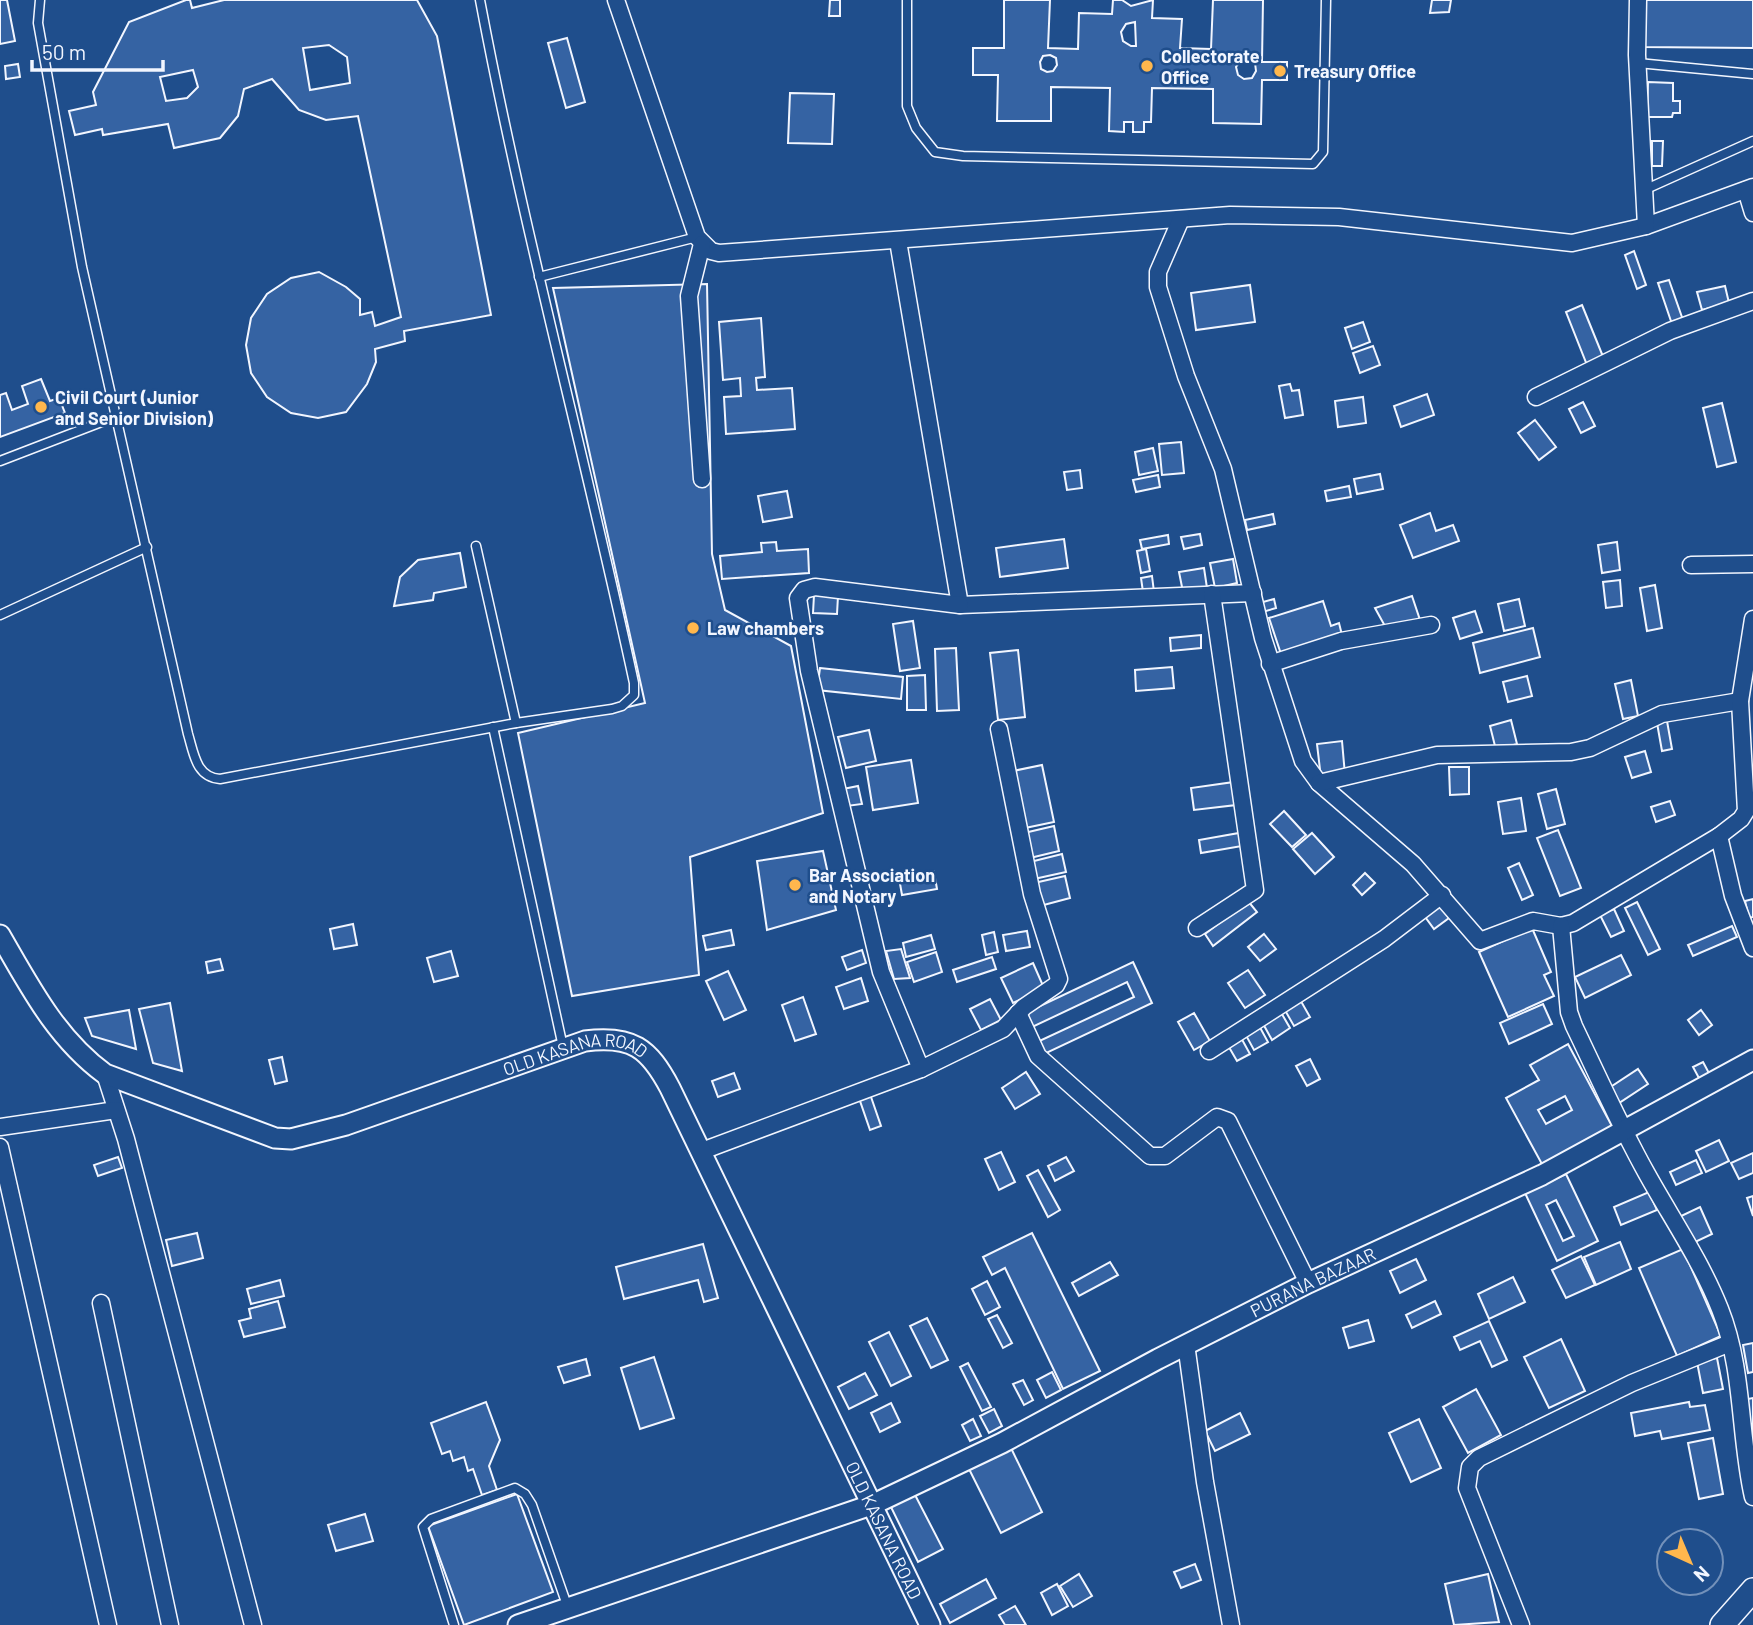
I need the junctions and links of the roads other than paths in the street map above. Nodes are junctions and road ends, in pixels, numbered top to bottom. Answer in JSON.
{"nodes":[{"id":1,"x":40,"y":0,"type":"edge"},
{"id":2,"x":480,"y":0,"type":"edge"},
{"id":3,"x":616,"y":0,"type":"edge"},
{"id":4,"x":907,"y":0,"type":"edge"},
{"id":5,"x":1326,"y":0,"type":"edge"},
{"id":6,"x":1638,"y":0,"type":"edge"},
{"id":7,"x":1637,"y":63,"type":"junction"},
{"id":8,"x":1753,"y":74,"type":"edge"},
{"id":9,"x":1753,"y":141,"type":"edge"},
{"id":10,"x":1749,"y":188,"type":"edge"},
{"id":11,"x":1644,"y":190,"type":"junction"},
{"id":12,"x":1753,"y":213,"type":"edge"},
{"id":13,"x":1181,"y":219,"type":"junction"},
{"id":14,"x":1646,"y":226,"type":"junction"},
{"id":15,"x":700,"y":240,"type":"junction"},
{"id":16,"x":898,"y":241,"type":"junction"},
{"id":17,"x":539,"y":277,"type":"junction"},
{"id":18,"x":1753,"y":300,"type":"edge"},
{"id":19,"x":1536,"y":397,"type":"dead end"},
{"id":20,"x":117,"y":416,"type":"junction"},
{"id":21,"x":0,"y":461,"type":"edge"},
{"id":22,"x":702,"y":480,"type":"dead end"},
{"id":23,"x":476,"y":546,"type":"dead end"},
{"id":24,"x":147,"y":547,"type":"junction"},
{"id":25,"x":1753,"y":564,"type":"edge"},
{"id":26,"x":1691,"y":565,"type":"dead end"},
{"id":27,"x":1254,"y":593,"type":"junction"},
{"id":28,"x":1212,"y":594,"type":"junction"},
{"id":29,"x":960,"y":605,"type":"junction"},
{"id":30,"x":0,"y":615,"type":"edge"},
{"id":31,"x":1753,"y":620,"type":"edge"},
{"id":32,"x":1432,"y":625,"type":"dead end"},
{"id":33,"x":1270,"y":664,"type":"junction"},
{"id":34,"x":1740,"y":701,"type":"junction"},
{"id":35,"x":516,"y":723,"type":"junction"},
{"id":36,"x":493,"y":727,"type":"junction"},
{"id":37,"x":999,"y":729,"type":"dead end"},
{"id":38,"x":1319,"y":783,"type":"junction"},
{"id":39,"x":1719,"y":836,"type":"junction"},
{"id":40,"x":1442,"y":895,"type":"junction"},
{"id":41,"x":1561,"y":926,"type":"junction"},
{"id":42,"x":1197,"y":928,"type":"dead end"},
{"id":43,"x":0,"y":935,"type":"edge"},
{"id":44,"x":1753,"y":948,"type":"edge"},
{"id":45,"x":1018,"y":1013,"type":"junction"},
{"id":46,"x":563,"y":1047,"type":"junction"},
{"id":47,"x":1209,"y":1051,"type":"dead end"},
{"id":48,"x":1753,"y":1060,"type":"edge"},
{"id":49,"x":920,"y":1069,"type":"junction"},
{"id":50,"x":105,"y":1074,"type":"junction"},
{"id":51,"x":116,"y":1110,"type":"junction"},
{"id":52,"x":0,"y":1127,"type":"edge"},
{"id":53,"x":1624,"y":1130,"type":"junction"},
{"id":54,"x":0,"y":1147,"type":"edge"},
{"id":55,"x":702,"y":1152,"type":"junction"},
{"id":56,"x":1308,"y":1283,"type":"junction"},
{"id":57,"x":102,"y":1303,"type":"dead end"},
{"id":58,"x":1730,"y":1343,"type":"junction"},
{"id":59,"x":1186,"y":1345,"type":"junction"},
{"id":60,"x":1753,"y":1497,"type":"edge"},
{"id":61,"x":874,"y":1504,"type":"junction"},
{"id":62,"x":1753,"y":1590,"type":"edge"},
{"id":63,"x":568,"y":1608,"type":"junction"},
{"id":64,"x":527,"y":1624,"type":"edge"},
{"id":65,"x":108,"y":1625,"type":"edge"},
{"id":66,"x":170,"y":1625,"type":"edge"},
{"id":67,"x":253,"y":1625,"type":"edge"},
{"id":68,"x":454,"y":1625,"type":"edge"},
{"id":69,"x":930,"y":1625,"type":"edge"},
{"id":70,"x":1231,"y":1625,"type":"edge"},
{"id":71,"x":1521,"y":1625,"type":"edge"},
{"id":72,"x":1722,"y":1625,"type":"edge"}],
"edges":[{"from":1,"to":20,"type":"lane"},
{"from":2,"to":17,"type":"lane"},
{"from":3,"to":15,"type":"street"},
{"from":4,"to":5,"type":"lane"},
{"from":6,"to":7,"type":"street"},
{"from":7,"to":8,"type":"lane"},
{"from":7,"to":11,"type":"street"},
{"from":9,"to":11,"type":"lane"},
{"from":10,"to":12,"type":"street"},
{"from":10,"to":14,"type":"street"},
{"from":11,"to":14,"type":"street"},
{"from":13,"to":14,"type":"street"},
{"from":13,"to":16,"type":"street"},
{"from":13,"to":27,"type":"street"},
{"from":15,"to":16,"type":"street"},
{"from":15,"to":17,"type":"lane"},
{"from":15,"to":22,"type":"street"},
{"from":16,"to":29,"type":"street"},
{"from":17,"to":35,"type":"lane"},
{"from":18,"to":19,"type":"street"},
{"from":20,"to":21,"type":"lane"},
{"from":20,"to":24,"type":"lane"},
{"from":23,"to":35,"type":"lane"},
{"from":24,"to":30,"type":"lane"},
{"from":24,"to":36,"type":"lane"},
{"from":25,"to":26,"type":"street"},
{"from":27,"to":28,"type":"street"},
{"from":27,"to":33,"type":"street"},
{"from":28,"to":29,"type":"street"},
{"from":28,"to":42,"type":"street"},
{"from":29,"to":49,"type":"street"},
{"from":31,"to":34,"type":"street"},
{"from":32,"to":33,"type":"street"},
{"from":33,"to":38,"type":"street"},
{"from":34,"to":38,"type":"street"},
{"from":34,"to":39,"type":"street"},
{"from":35,"to":36,"type":"lane"},
{"from":36,"to":46,"type":"lane"},
{"from":37,"to":45,"type":"street"},
{"from":38,"to":40,"type":"street"},
{"from":39,"to":41,"type":"street"},
{"from":39,"to":44,"type":"street"},
{"from":40,"to":41,"type":"street"},
{"from":40,"to":47,"type":"street"},
{"from":41,"to":53,"type":"street"},
{"from":43,"to":50,"type":"street","name":"OLD KASANA ROAD"},
{"from":45,"to":49,"type":"street"},
{"from":45,"to":56,"type":"street"},
{"from":46,"to":50,"type":"street","name":"OLD KASANA ROAD"},
{"from":46,"to":55,"type":"street","name":"OLD KASANA ROAD"},
{"from":48,"to":53,"type":"street","name":"PURANA BAZAAR"},
{"from":49,"to":55,"type":"street"},
{"from":50,"to":51,"type":"street"},
{"from":51,"to":52,"type":"street"},
{"from":51,"to":67,"type":"street"},
{"from":53,"to":56,"type":"street","name":"PURANA BAZAAR"},
{"from":53,"to":58,"type":"street"},
{"from":54,"to":65,"type":"street"},
{"from":55,"to":61,"type":"street","name":"OLD KASANA ROAD"},
{"from":56,"to":59,"type":"street","name":"PURANA BAZAAR"},
{"from":57,"to":66,"type":"street"},
{"from":58,"to":60,"type":"street"},
{"from":58,"to":71,"type":"street"},
{"from":59,"to":61,"type":"street","name":"PURANA BAZAAR"},
{"from":59,"to":70,"type":"street"},
{"from":61,"to":63,"type":"street","name":"PURANA BAZAAR"},
{"from":61,"to":69,"type":"street","name":"OLD KASANA ROAD"},
{"from":62,"to":72,"type":"main road"},
{"from":63,"to":64,"type":"street","name":"PURANA BAZAAR"},
{"from":63,"to":68,"type":"lane"}]}
